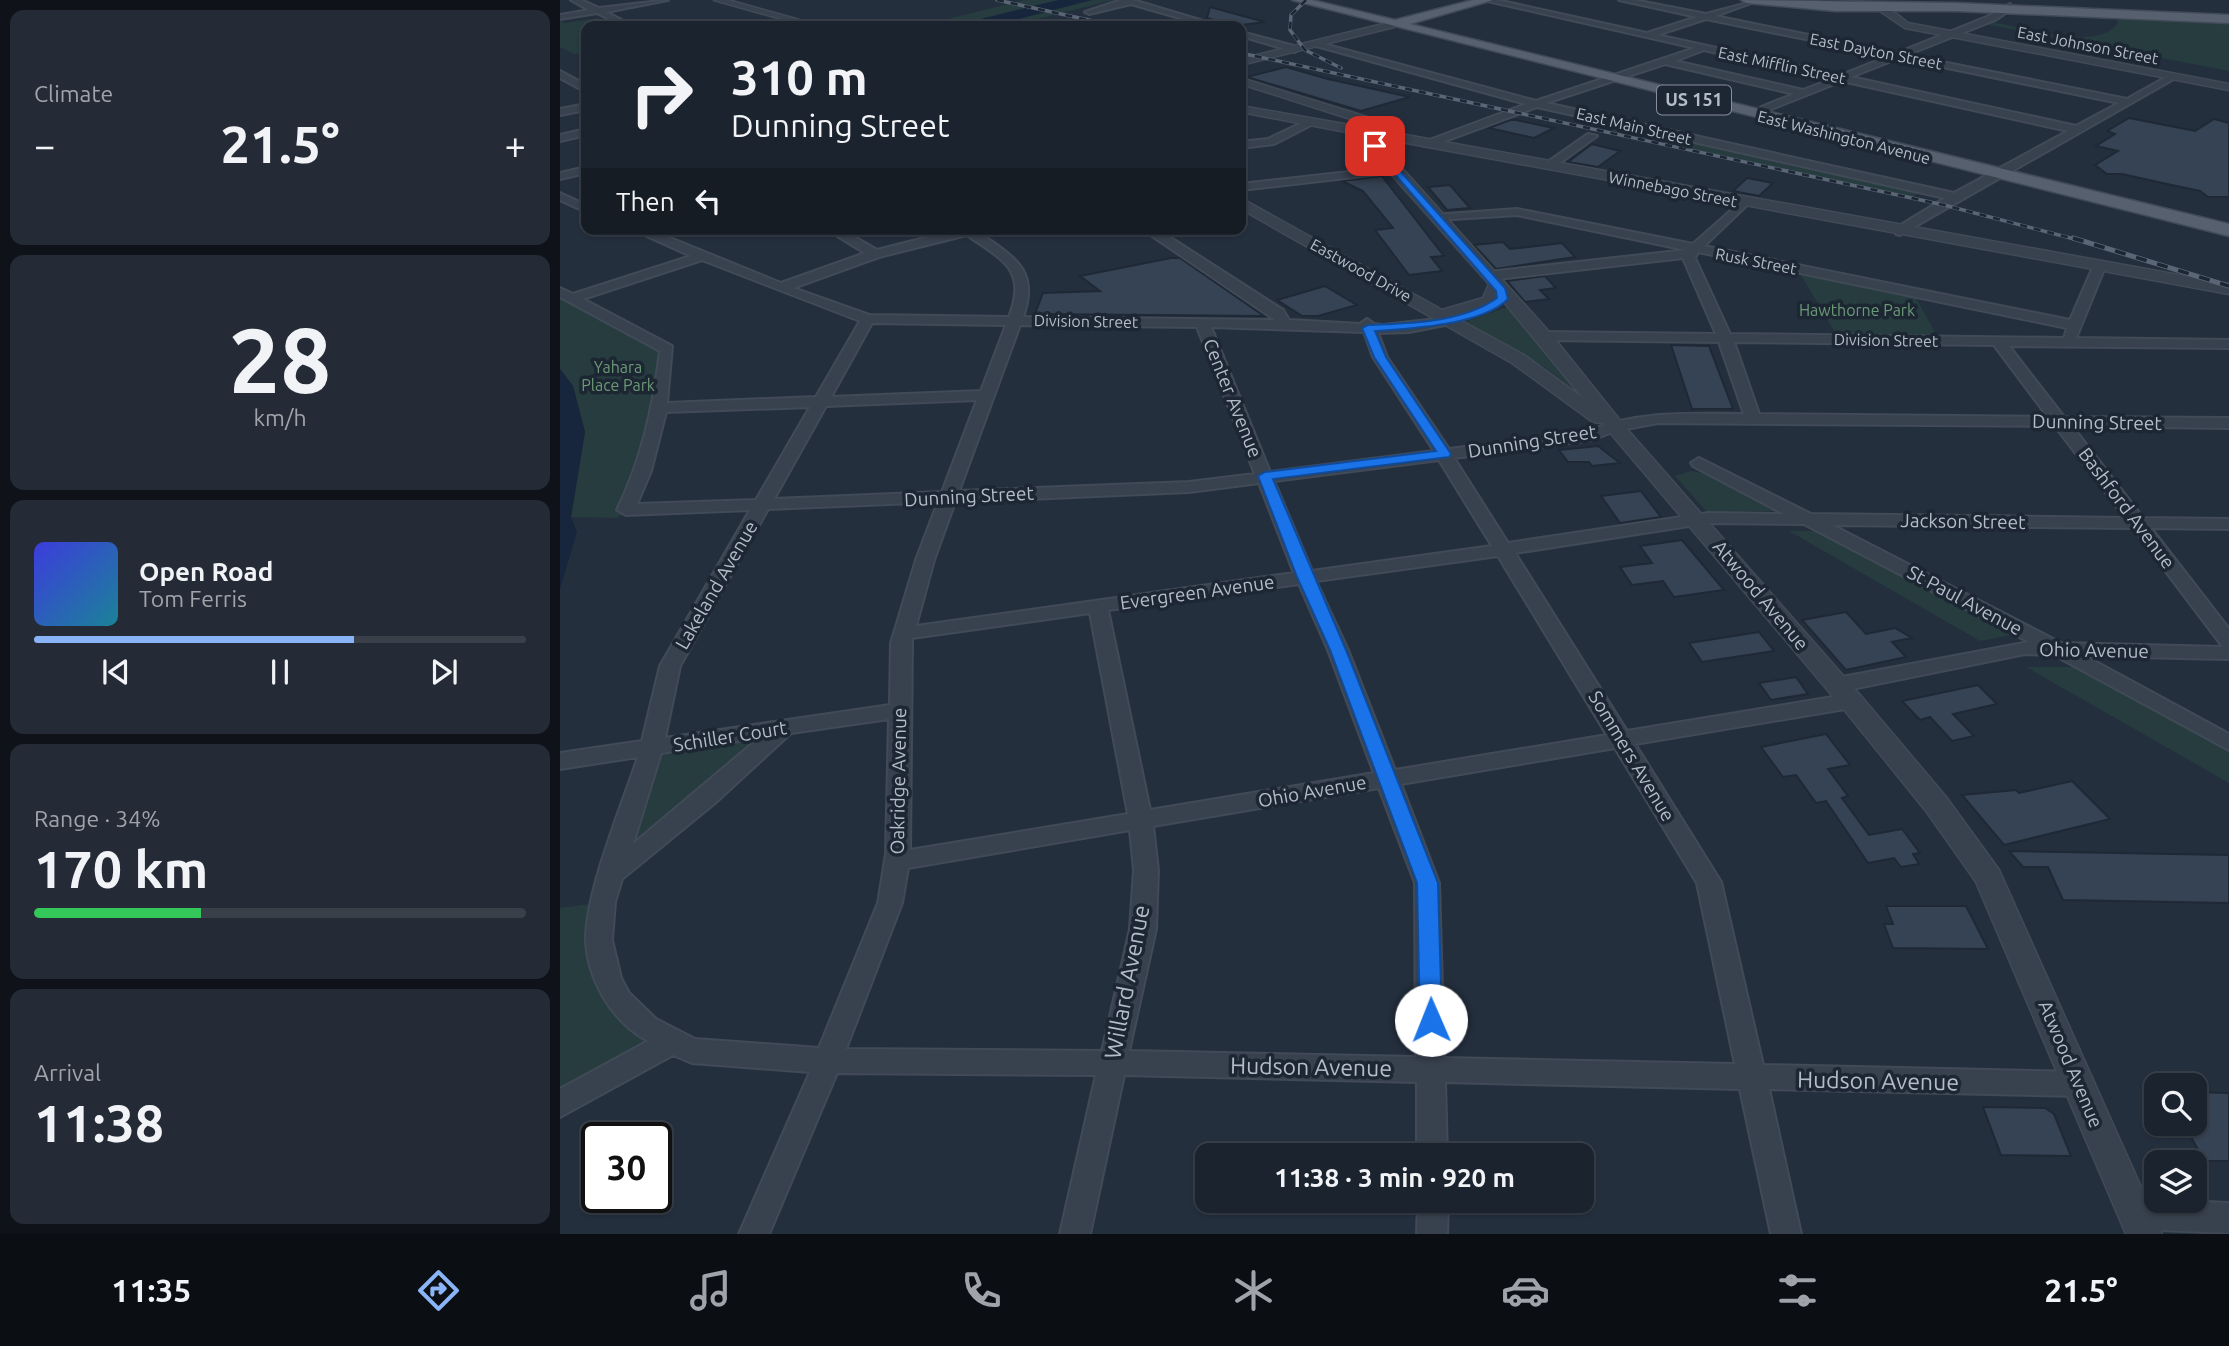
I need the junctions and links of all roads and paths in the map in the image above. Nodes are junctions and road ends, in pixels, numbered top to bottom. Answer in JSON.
{"nodes":[{"id":1,"x":575,"y":0,"type":"edge"},
{"id":2,"x":664,"y":0,"type":"edge"},
{"id":3,"x":718,"y":0,"type":"edge"},
{"id":4,"x":1298,"y":0,"type":"edge"},
{"id":5,"x":1322,"y":0,"type":"edge"},
{"id":6,"x":1470,"y":0,"type":"edge"},
{"id":7,"x":1487,"y":0,"type":"edge"},
{"id":8,"x":1623,"y":0,"type":"edge"},
{"id":9,"x":1823,"y":0,"type":"edge"},
{"id":10,"x":1128,"y":1,"type":"edge"},
{"id":11,"x":1751,"y":1,"type":"edge"},
{"id":12,"x":1874,"y":4,"type":"edge"},
{"id":13,"x":1446,"y":6,"type":"junction"},
{"id":14,"x":1808,"y":6,"type":"junction"},
{"id":15,"x":2010,"y":8,"type":"junction"},
{"id":16,"x":596,"y":11,"type":"junction"},
{"id":17,"x":1089,"y":12,"type":"dead end"},
{"id":18,"x":560,"y":17,"type":"edge"},
{"id":19,"x":1707,"y":17,"type":"junction"},
{"id":20,"x":2229,"y":17,"type":"edge"},
{"id":21,"x":1860,"y":18,"type":"dead end"},
{"id":22,"x":1395,"y":20,"type":"junction"},
{"id":23,"x":618,"y":21,"type":"edge"},
{"id":24,"x":792,"y":21,"type":"edge"},
{"id":25,"x":1198,"y":21,"type":"edge"},
{"id":26,"x":1883,"y":23,"type":"dead end"},
{"id":27,"x":1945,"y":34,"type":"junction"},
{"id":28,"x":1246,"y":35,"type":"edge"},
{"id":29,"x":1647,"y":36,"type":"junction"},
{"id":30,"x":1313,"y":44,"type":"junction"},
{"id":31,"x":1703,"y":48,"type":"junction"},
{"id":32,"x":1295,"y":49,"type":"junction"},
{"id":33,"x":1898,"y":55,"type":"junction"},
{"id":34,"x":1246,"y":61,"type":"edge"},
{"id":35,"x":1665,"y":61,"type":"junction"},
{"id":36,"x":560,"y":74,"type":"edge"},
{"id":37,"x":1616,"y":77,"type":"junction"},
{"id":38,"x":2174,"y":77,"type":"junction"},
{"id":39,"x":1841,"y":78,"type":"junction"},
{"id":40,"x":1246,"y":83,"type":"edge"},
{"id":41,"x":581,"y":86,"type":"edge"},
{"id":42,"x":2229,"y":87,"type":"edge"},
{"id":43,"x":1803,"y":93,"type":"junction"},
{"id":44,"x":2129,"y":102,"type":"junction"},
{"id":45,"x":1536,"y":104,"type":"junction"},
{"id":46,"x":581,"y":108,"type":"edge"},
{"id":47,"x":1764,"y":109,"type":"junction"},
{"id":48,"x":1246,"y":110,"type":"edge"},
{"id":49,"x":560,"y":112,"type":"edge"},
{"id":50,"x":1310,"y":122,"type":"junction"},
{"id":51,"x":2078,"y":130,"type":"junction"},
{"id":52,"x":1367,"y":132,"type":"junction"},
{"id":53,"x":581,"y":133,"type":"edge"},
{"id":54,"x":1592,"y":136,"type":"dead end"},
{"id":55,"x":560,"y":138,"type":"edge"},
{"id":56,"x":1246,"y":144,"type":"edge"},
{"id":57,"x":1429,"y":144,"type":"junction"},
{"id":58,"x":1549,"y":166,"type":"junction"},
{"id":59,"x":1394,"y":170,"type":"junction"},
{"id":60,"x":581,"y":171,"type":"edge"},
{"id":61,"x":2002,"y":171,"type":"junction"},
{"id":62,"x":560,"y":176,"type":"edge"},
{"id":63,"x":1246,"y":186,"type":"edge"},
{"id":64,"x":1957,"y":197,"type":"junction"},
{"id":65,"x":1744,"y":202,"type":"junction"},
{"id":66,"x":1246,"y":207,"type":"edge"},
{"id":67,"x":1437,"y":217,"type":"junction"},
{"id":68,"x":2228,"y":228,"type":"edge"},
{"id":69,"x":1900,"y":231,"type":"junction"},
{"id":70,"x":652,"y":235,"type":"edge"},
{"id":71,"x":842,"y":235,"type":"edge"},
{"id":72,"x":950,"y":235,"type":"edge"},
{"id":73,"x":976,"y":235,"type":"edge"},
{"id":74,"x":1156,"y":235,"type":"edge"},
{"id":75,"x":1692,"y":251,"type":"junction"},
{"id":76,"x":875,"y":254,"type":"junction"},
{"id":77,"x":703,"y":256,"type":"junction"},
{"id":78,"x":2102,"y":268,"type":"junction"},
{"id":79,"x":1495,"y":284,"type":"junction"},
{"id":80,"x":781,"y":288,"type":"junction"},
{"id":81,"x":2229,"y":291,"type":"edge"},
{"id":82,"x":566,"y":295,"type":"edge"},
{"id":83,"x":868,"y":318,"type":"junction"},
{"id":84,"x":1446,"y":318,"type":"junction"},
{"id":85,"x":1014,"y":320,"type":"junction"},
{"id":86,"x":1202,"y":323,"type":"junction"},
{"id":87,"x":1283,"y":324,"type":"junction"},
{"id":88,"x":2074,"y":325,"type":"junction"},
{"id":89,"x":1367,"y":326,"type":"junction"},
{"id":90,"x":1544,"y":336,"type":"junction"},
{"id":91,"x":1725,"y":338,"type":"junction"},
{"id":92,"x":1999,"y":342,"type":"junction"},
{"id":93,"x":2068,"y":342,"type":"junction"},
{"id":94,"x":2229,"y":344,"type":"edge"},
{"id":95,"x":986,"y":395,"type":"junction"},
{"id":96,"x":820,"y":401,"type":"junction"},
{"id":97,"x":661,"y":408,"type":"junction"},
{"id":98,"x":1752,"y":418,"type":"junction"},
{"id":99,"x":2062,"y":421,"type":"junction"},
{"id":100,"x":2229,"y":423,"type":"edge"},
{"id":101,"x":1615,"y":428,"type":"junction"},
{"id":102,"x":1444,"y":454,"type":"junction"},
{"id":103,"x":1699,"y":463,"type":"dead end"},
{"id":104,"x":1265,"y":476,"type":"junction"},
{"id":105,"x":948,"y":497,"type":"junction"},
{"id":106,"x":762,"y":505,"type":"junction"},
{"id":107,"x":1806,"y":517,"type":"junction"},
{"id":108,"x":1697,"y":520,"type":"junction"},
{"id":109,"x":2138,"y":522,"type":"junction"},
{"id":110,"x":2229,"y":524,"type":"edge"},
{"id":111,"x":1503,"y":549,"type":"junction"},
{"id":112,"x":1305,"y":577,"type":"junction"},
{"id":113,"x":1098,"y":606,"type":"junction"},
{"id":114,"x":905,"y":633,"type":"junction"},
{"id":115,"x":2229,"y":642,"type":"edge"},
{"id":116,"x":2060,"y":650,"type":"junction"},
{"id":117,"x":2229,"y":653,"type":"edge"},
{"id":118,"x":1844,"y":693,"type":"junction"},
{"id":119,"x":900,"y":710,"type":"junction"},
{"id":120,"x":785,"y":727,"type":"junction"},
{"id":121,"x":1620,"y":740,"type":"junction"},
{"id":122,"x":2229,"y":743,"type":"edge"},
{"id":123,"x":652,"y":747,"type":"junction"},
{"id":124,"x":560,"y":761,"type":"edge"},
{"id":125,"x":1388,"y":779,"type":"junction"},
{"id":126,"x":1141,"y":820,"type":"junction"},
{"id":127,"x":897,"y":861,"type":"junction"},
{"id":128,"x":614,"y":873,"type":"junction"},
{"id":129,"x":671,"y":1042,"type":"junction"},
{"id":130,"x":828,"y":1061,"type":"junction"},
{"id":131,"x":1112,"y":1063,"type":"junction"},
{"id":132,"x":1432,"y":1070,"type":"junction"},
{"id":133,"x":1753,"y":1078,"type":"junction"},
{"id":134,"x":2080,"y":1084,"type":"junction"},
{"id":135,"x":560,"y":1104,"type":"edge"},
{"id":136,"x":1432,"y":1143,"type":"edge"},
{"id":137,"x":1433,"y":1213,"type":"edge"},
{"id":138,"x":2229,"y":1218,"type":"edge"},
{"id":139,"x":2140,"y":1224,"type":"edge"},
{"id":140,"x":754,"y":1234,"type":"edge"},
{"id":141,"x":1075,"y":1234,"type":"edge"},
{"id":142,"x":1432,"y":1234,"type":"edge"},
{"id":143,"x":1786,"y":1234,"type":"edge"}],
"edges":[{"from":1,"to":16,"type":"street"},
{"from":2,"to":16,"type":"street"},
{"from":3,"to":24,"type":"street"},
{"from":4,"to":22,"type":"main road","name":"East Washington Avenue","number":"US 151"},
{"from":5,"to":22,"type":"main road","name":"East Washington Avenue","number":"US 151"},
{"from":6,"to":13,"type":"main road"},
{"from":7,"to":22,"type":"main road"},
{"from":7,"to":29,"type":"street","name":"East Mifflin Street"},
{"from":8,"to":19,"type":"street","name":"East Dayton Street"},
{"from":9,"to":12,"type":"street","name":"East Johnson Street"},
{"from":10,"to":17,"type":"street"},
{"from":10,"to":25,"type":"street"},
{"from":11,"to":14,"type":"main road"},
{"from":11,"to":19,"type":"street"},
{"from":12,"to":14,"type":"main road"},
{"from":12,"to":15,"type":"main road"},
{"from":12,"to":27,"type":"street","name":"East Johnson Street"},
{"from":13,"to":22,"type":"main road"},
{"from":13,"to":22,"type":"main road"},
{"from":14,"to":21,"type":"street"},
{"from":15,"to":20,"type":"main road"},
{"from":15,"to":27,"type":"street"},
{"from":16,"to":18,"type":"street"},
{"from":16,"to":23,"type":"street"},
{"from":19,"to":29,"type":"street"},
{"from":19,"to":33,"type":"street","name":"East Dayton Street"},
{"from":22,"to":30,"type":"street"},
{"from":22,"to":37,"type":"main road","name":"East Washington Avenue","number":"US 151"},
{"from":26,"to":27,"type":"street","name":"East Johnson Street"},
{"from":27,"to":33,"type":"street"},
{"from":27,"to":38,"type":"street","name":"East Johnson Street"},
{"from":28,"to":32,"type":"street"},
{"from":29,"to":31,"type":"street","name":"East Mifflin Street"},
{"from":30,"to":32,"type":"street"},
{"from":30,"to":45,"type":"street","name":"East Main Street"},
{"from":31,"to":35,"type":"street"},
{"from":31,"to":39,"type":"street","name":"East Mifflin Street"},
{"from":32,"to":34,"type":"street"},
{"from":33,"to":39,"type":"street"},
{"from":33,"to":44,"type":"street","name":"East Dayton Street"},
{"from":35,"to":37,"type":"street"},
{"from":35,"to":43,"type":"street"},
{"from":36,"to":41,"type":"street"},
{"from":37,"to":45,"type":"street"},
{"from":37,"to":47,"type":"main road","name":"East Washington Avenue","number":"US 151"},
{"from":37,"to":61,"type":"main road","name":"East Washington Avenue","number":"US 151"},
{"from":38,"to":42,"type":"street","name":"East Johnson Street"},
{"from":38,"to":44,"type":"street"},
{"from":39,"to":43,"type":"street"},
{"from":39,"to":51,"type":"street","name":"East Mifflin Street"},
{"from":40,"to":52,"type":"street","name":"Atwood Avenue"},
{"from":43,"to":47,"type":"street"},
{"from":44,"to":51,"type":"street"},
{"from":45,"to":57,"type":"street"},
{"from":45,"to":64,"type":"street","name":"East Main Street"},
{"from":46,"to":49,"type":"street"},
{"from":47,"to":61,"type":"main road","name":"East Washington Avenue","number":"US 151"},
{"from":48,"to":50,"type":"street","name":"Winnebago Street"},
{"from":50,"to":52,"type":"street","name":"Winnebago Street"},
{"from":50,"to":56,"type":"street"},
{"from":51,"to":61,"type":"street"},
{"from":52,"to":57,"type":"street","name":"Winnebago Street"},
{"from":52,"to":59,"type":"street","name":"Atwood Avenue"},
{"from":53,"to":55,"type":"street"},
{"from":54,"to":58,"type":"street"},
{"from":57,"to":58,"type":"street","name":"Winnebago Street"},
{"from":58,"to":65,"type":"street","name":"Winnebago Street"},
{"from":59,"to":63,"type":"street"},
{"from":59,"to":67,"type":"street","name":"Atwood Avenue"},
{"from":60,"to":62,"type":"street"},
{"from":61,"to":64,"type":"street"},
{"from":61,"to":68,"type":"main road","name":"East Washington Avenue","number":"US 151"},
{"from":64,"to":69,"type":"street"},
{"from":65,"to":69,"type":"street","name":"Winnebago Street"},
{"from":65,"to":75,"type":"street"},
{"from":66,"to":84,"type":"street","name":"Eastwood Drive"},
{"from":67,"to":75,"type":"street","name":"Rusk Street"},
{"from":67,"to":79,"type":"street","name":"Atwood Avenue"},
{"from":69,"to":78,"type":"street","name":"Winnebago Street"},
{"from":70,"to":77,"type":"street","name":"Division Street"},
{"from":71,"to":76,"type":"street"},
{"from":72,"to":76,"type":"street"},
{"from":73,"to":85,"type":"street","name":"Oakridge Avenue"},
{"from":74,"to":87,"type":"street"},
{"from":75,"to":79,"type":"street"},
{"from":75,"to":88,"type":"street","name":"Rusk Street"},
{"from":75,"to":91,"type":"street"},
{"from":76,"to":80,"type":"street"},
{"from":77,"to":80,"type":"street","name":"Division Street"},
{"from":77,"to":82,"type":"street"},
{"from":78,"to":81,"type":"street","name":"Winnebago Street"},
{"from":78,"to":88,"type":"street"},
{"from":79,"to":84,"type":"street","name":"Division Street"},
{"from":79,"to":90,"type":"street","name":"Atwood Avenue"},
{"from":80,"to":83,"type":"street","name":"Division Street"},
{"from":82,"to":97,"type":"street"},
{"from":83,"to":85,"type":"street","name":"Division Street"},
{"from":83,"to":96,"type":"street","name":"Lakeland Avenue"},
{"from":84,"to":89,"type":"street","name":"Division Street"},
{"from":84,"to":101,"type":"street","name":"Eastwood Drive"},
{"from":85,"to":86,"type":"street","name":"Division Street"},
{"from":85,"to":95,"type":"street","name":"Oakridge Avenue"},
{"from":86,"to":87,"type":"street","name":"Division Street"},
{"from":86,"to":104,"type":"street","name":"Center Avenue"},
{"from":87,"to":89,"type":"street","name":"Division Street"},
{"from":88,"to":93,"type":"street"},
{"from":89,"to":102,"type":"street","name":"Sommers Avenue"},
{"from":90,"to":91,"type":"street","name":"Division Street"},
{"from":90,"to":101,"type":"street","name":"Atwood Avenue"},
{"from":91,"to":92,"type":"street","name":"Division Street"},
{"from":91,"to":98,"type":"street"},
{"from":92,"to":93,"type":"street","name":"Division Street"},
{"from":92,"to":99,"type":"street","name":"Bashford Avenue"},
{"from":93,"to":94,"type":"street","name":"Division Street"},
{"from":95,"to":96,"type":"street"},
{"from":95,"to":105,"type":"street","name":"Oakridge Avenue"},
{"from":96,"to":97,"type":"street"},
{"from":96,"to":106,"type":"street","name":"Lakeland Avenue"},
{"from":97,"to":106,"type":"street","name":"Dunning Street"},
{"from":98,"to":99,"type":"street","name":"Dunning Street"},
{"from":98,"to":101,"type":"street","name":"Dunning Street"},
{"from":99,"to":100,"type":"street","name":"Dunning Street"},
{"from":99,"to":109,"type":"street","name":"Bashford Avenue"},
{"from":101,"to":102,"type":"street","name":"Dunning Street"},
{"from":101,"to":108,"type":"street","name":"Atwood Avenue"},
{"from":102,"to":104,"type":"street","name":"Dunning Street"},
{"from":102,"to":111,"type":"street","name":"Sommers Avenue"},
{"from":103,"to":107,"type":"street","name":"St Paul Avenue"},
{"from":104,"to":105,"type":"street","name":"Dunning Street"},
{"from":104,"to":112,"type":"street","name":"Center Avenue"},
{"from":105,"to":106,"type":"street","name":"Dunning Street"},
{"from":105,"to":114,"type":"street","name":"Oakridge Avenue"},
{"from":106,"to":123,"type":"street","name":"Lakeland Avenue"},
{"from":107,"to":108,"type":"street","name":"Jackson Street"},
{"from":107,"to":109,"type":"street","name":"Jackson Street"},
{"from":107,"to":116,"type":"street","name":"St Paul Avenue"},
{"from":108,"to":111,"type":"street","name":"Evergreen Avenue"},
{"from":108,"to":118,"type":"street","name":"Atwood Avenue"},
{"from":109,"to":110,"type":"street","name":"Jackson Street"},
{"from":109,"to":115,"type":"street","name":"Bashford Avenue"},
{"from":111,"to":112,"type":"street","name":"Evergreen Avenue"},
{"from":111,"to":121,"type":"street","name":"Sommers Avenue"},
{"from":112,"to":113,"type":"street","name":"Evergreen Avenue"},
{"from":112,"to":125,"type":"street","name":"Center Avenue"},
{"from":113,"to":114,"type":"street","name":"Evergreen Avenue"},
{"from":113,"to":126,"type":"street","name":"Willard Avenue"},
{"from":114,"to":119,"type":"street","name":"Oakridge Avenue"},
{"from":116,"to":117,"type":"street","name":"Ohio Avenue"},
{"from":116,"to":118,"type":"street","name":"Ohio Avenue"},
{"from":116,"to":122,"type":"street","name":"St Paul Avenue"},
{"from":118,"to":121,"type":"street","name":"Ohio Avenue"},
{"from":118,"to":134,"type":"street","name":"Atwood Avenue"},
{"from":119,"to":120,"type":"street","name":"Schiller Court"},
{"from":119,"to":127,"type":"street","name":"Oakridge Avenue"},
{"from":120,"to":123,"type":"street","name":"Schiller Court"},
{"from":120,"to":128,"type":"street"},
{"from":121,"to":125,"type":"street","name":"Ohio Avenue"},
{"from":121,"to":133,"type":"street","name":"Sommers Avenue"},
{"from":123,"to":124,"type":"street","name":"Schiller Court"},
{"from":123,"to":128,"type":"street","name":"Lakeland Avenue"},
{"from":125,"to":126,"type":"street","name":"Ohio Avenue"},
{"from":125,"to":132,"type":"street","name":"Center Avenue"},
{"from":126,"to":127,"type":"street","name":"Ohio Avenue"},
{"from":126,"to":131,"type":"street","name":"Willard Avenue"},
{"from":127,"to":130,"type":"street","name":"Oakridge Avenue"},
{"from":128,"to":129,"type":"street","name":"Lakeland Avenue"},
{"from":129,"to":130,"type":"street","name":"Hudson Avenue"},
{"from":129,"to":135,"type":"street"},
{"from":130,"to":131,"type":"street","name":"Hudson Avenue"},
{"from":130,"to":140,"type":"street","name":"Oakridge Avenue"},
{"from":131,"to":132,"type":"street","name":"Hudson Avenue"},
{"from":131,"to":141,"type":"street","name":"Willard Avenue"},
{"from":132,"to":133,"type":"street","name":"Hudson Avenue"},
{"from":132,"to":136,"type":"street","name":"Center Avenue"},
{"from":133,"to":134,"type":"street","name":"Hudson Avenue"},
{"from":133,"to":143,"type":"street","name":"Sommers Avenue"},
{"from":134,"to":139,"type":"street","name":"Atwood Avenue"},
{"from":137,"to":142,"type":"street"},
{"from":138,"to":139,"type":"street"}]}
